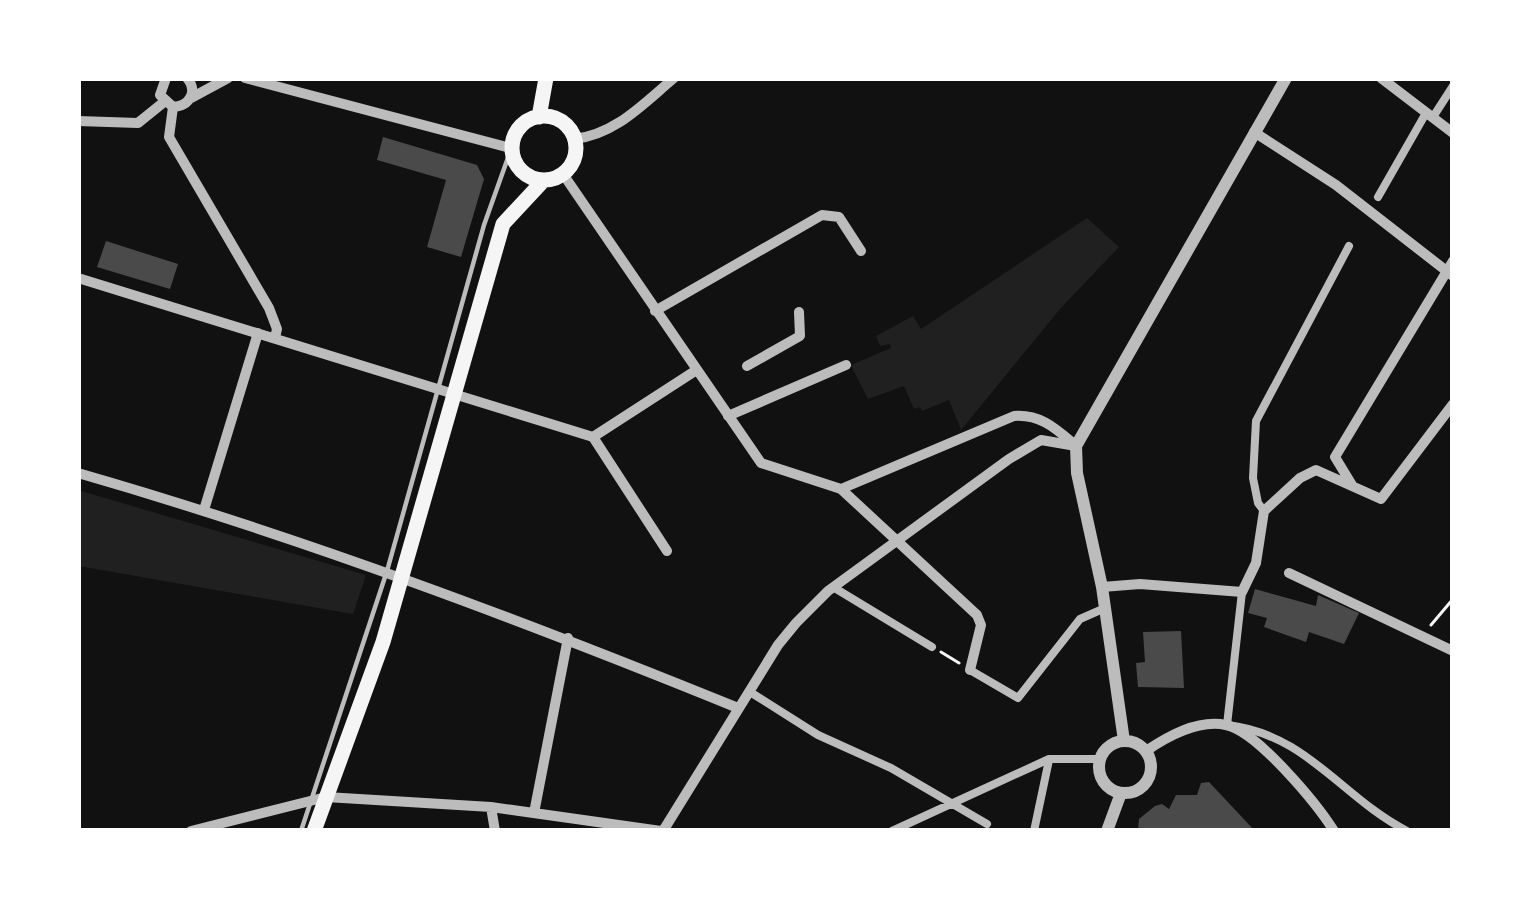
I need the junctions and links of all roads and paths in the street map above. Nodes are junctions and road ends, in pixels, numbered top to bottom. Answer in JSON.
{"nodes":[{"id":1,"x":166,"y":78,"type":"edge"},
{"id":2,"x":187,"y":78,"type":"edge"},
{"id":3,"x":228,"y":78,"type":"edge"},
{"id":4,"x":245,"y":78,"type":"edge"},
{"id":5,"x":547,"y":78,"type":"edge"},
{"id":6,"x":674,"y":78,"type":"edge"},
{"id":7,"x":1286,"y":78,"type":"edge"},
{"id":8,"x":1381,"y":78,"type":"edge"},
{"id":9,"x":1453,"y":86,"type":"edge"},
{"id":10,"x":191,"y":98,"type":"junction"},
{"id":11,"x":169,"y":104,"type":"junction"},
{"id":12,"x":1430,"y":115,"type":"junction"},
{"id":13,"x":539,"y":117,"type":"junction"},
{"id":14,"x":78,"y":121,"type":"edge"},
{"id":15,"x":1254,"y":132,"type":"junction"},
{"id":16,"x":1453,"y":133,"type":"edge"},
{"id":17,"x":574,"y":139,"type":"junction"},
{"id":18,"x":510,"y":150,"type":"junction"},
{"id":19,"x":563,"y":174,"type":"junction"},
{"id":20,"x":544,"y":180,"type":"junction"},
{"id":21,"x":1378,"y":197,"type":"dead end"},
{"id":22,"x":1349,"y":247,"type":"dead end"},
{"id":23,"x":861,"y":250,"type":"dead end"},
{"id":24,"x":1451,"y":270,"type":"edge"},
{"id":25,"x":78,"y":278,"type":"edge"},
{"id":26,"x":655,"y":311,"type":"junction"},
{"id":27,"x":799,"y":312,"type":"dead end"},
{"id":28,"x":258,"y":333,"type":"junction"},
{"id":29,"x":274,"y":338,"type":"junction"},
{"id":30,"x":845,"y":365,"type":"dead end"},
{"id":31,"x":747,"y":366,"type":"dead end"},
{"id":32,"x":695,"y":371,"type":"junction"},
{"id":33,"x":445,"y":394,"type":"junction"},
{"id":34,"x":1453,"y":404,"type":"edge"},
{"id":35,"x":728,"y":416,"type":"junction"},
{"id":36,"x":593,"y":437,"type":"junction"},
{"id":37,"x":1076,"y":446,"type":"junction"},
{"id":38,"x":78,"y":473,"type":"edge"},
{"id":39,"x":1352,"y":485,"type":"junction"},
{"id":40,"x":841,"y":489,"type":"junction"},
{"id":41,"x":204,"y":510,"type":"junction"},
{"id":42,"x":1264,"y":511,"type":"junction"},
{"id":43,"x":898,"y":539,"type":"junction"},
{"id":44,"x":667,"y":550,"type":"dead end"},
{"id":45,"x":393,"y":573,"type":"junction"},
{"id":46,"x":1289,"y":573,"type":"dead end"},
{"id":47,"x":833,"y":587,"type":"junction"},
{"id":48,"x":1102,"y":587,"type":"junction"},
{"id":49,"x":1242,"y":592,"type":"junction"},
{"id":50,"x":1453,"y":599,"type":"edge"},
{"id":51,"x":1105,"y":608,"type":"junction"},
{"id":52,"x":1422,"y":636,"type":"junction"},
{"id":53,"x":568,"y":638,"type":"junction"},
{"id":54,"x":932,"y":647,"type":"joint"},
{"id":55,"x":1453,"y":651,"type":"edge"},
{"id":56,"x":970,"y":670,"type":"junction"},
{"id":57,"x":750,"y":692,"type":"junction"},
{"id":58,"x":738,"y":708,"type":"junction"},
{"id":59,"x":1227,"y":724,"type":"junction"},
{"id":60,"x":1124,"y":742,"type":"junction"},
{"id":61,"x":1146,"y":751,"type":"junction"},
{"id":62,"x":1049,"y":759,"type":"junction"},
{"id":63,"x":1101,"y":759,"type":"junction"},
{"id":64,"x":1121,"y":793,"type":"junction"},
{"id":65,"x":319,"y":798,"type":"junction"},
{"id":66,"x":953,"y":803,"type":"junction"},
{"id":67,"x":491,"y":807,"type":"junction"},
{"id":68,"x":534,"y":813,"type":"junction"},
{"id":69,"x":1377,"y":815,"type":"junction"},
{"id":70,"x":987,"y":824,"type":"dead end"},
{"id":71,"x":190,"y":831,"type":"edge"},
{"id":72,"x":301,"y":831,"type":"edge"},
{"id":73,"x":314,"y":831,"type":"edge"},
{"id":74,"x":495,"y":831,"type":"edge"},
{"id":75,"x":662,"y":831,"type":"edge"},
{"id":76,"x":892,"y":831,"type":"edge"},
{"id":77,"x":1034,"y":831,"type":"edge"},
{"id":78,"x":1107,"y":831,"type":"edge"},
{"id":79,"x":1334,"y":831,"type":"edge"},
{"id":80,"x":1388,"y":831,"type":"edge"},
{"id":81,"x":1407,"y":831,"type":"edge"}],
"edges":[{"from":1,"to":11,"type":"street"},
{"from":2,"to":10,"type":"street"},
{"from":3,"to":10,"type":"street"},
{"from":4,"to":18,"type":"street"},
{"from":5,"to":13,"type":"main road"},
{"from":6,"to":17,"type":"street"},
{"from":7,"to":15,"type":"street"},
{"from":8,"to":12,"type":"street"},
{"from":9,"to":12,"type":"street"},
{"from":10,"to":11,"type":"street"},
{"from":11,"to":14,"type":"street"},
{"from":11,"to":29,"type":"street"},
{"from":12,"to":16,"type":"street"},
{"from":12,"to":21,"type":"street"},
{"from":13,"to":17,"type":"main road"},
{"from":13,"to":18,"type":"main road"},
{"from":15,"to":24,"type":"street"},
{"from":15,"to":37,"type":"street"},
{"from":17,"to":19,"type":"main road"},
{"from":18,"to":20,"type":"main road"},
{"from":18,"to":33,"type":"lane"},
{"from":19,"to":20,"type":"main road"},
{"from":19,"to":26,"type":"street"},
{"from":20,"to":33,"type":"main road"},
{"from":22,"to":42,"type":"street"},
{"from":23,"to":26,"type":"street"},
{"from":24,"to":39,"type":"street"},
{"from":25,"to":28,"type":"street"},
{"from":26,"to":32,"type":"street"},
{"from":27,"to":31,"type":"street"},
{"from":28,"to":29,"type":"street"},
{"from":28,"to":41,"type":"street"},
{"from":29,"to":33,"type":"street"},
{"from":30,"to":35,"type":"street"},
{"from":32,"to":35,"type":"street"},
{"from":32,"to":36,"type":"street"},
{"from":33,"to":36,"type":"street"},
{"from":33,"to":45,"type":"main road"},
{"from":34,"to":39,"type":"street"},
{"from":35,"to":40,"type":"street"},
{"from":36,"to":44,"type":"street"},
{"from":37,"to":40,"type":"street"},
{"from":37,"to":43,"type":"street"},
{"from":37,"to":48,"type":"street"},
{"from":38,"to":41,"type":"street"},
{"from":39,"to":42,"type":"street"},
{"from":40,"to":43,"type":"street"},
{"from":41,"to":45,"type":"street"},
{"from":42,"to":49,"type":"street"},
{"from":43,"to":47,"type":"street"},
{"from":43,"to":56,"type":"street"},
{"from":45,"to":53,"type":"street"},
{"from":45,"to":65,"type":"main road"},
{"from":46,"to":52,"type":"street"},
{"from":47,"to":54,"type":"street"},
{"from":47,"to":57,"type":"street"},
{"from":48,"to":49,"type":"street"},
{"from":48,"to":51,"type":"street"},
{"from":49,"to":59,"type":"street"},
{"from":50,"to":52,"type":"path"},
{"from":51,"to":56,"type":"street"},
{"from":51,"to":60,"type":"street"},
{"from":52,"to":55,"type":"street"},
{"from":53,"to":58,"type":"street"},
{"from":53,"to":68,"type":"street"},
{"from":54,"to":56,"type":"path"},
{"from":57,"to":58,"type":"street"},
{"from":57,"to":66,"type":"street"},
{"from":58,"to":75,"type":"street"},
{"from":59,"to":61,"type":"street"},
{"from":59,"to":69,"type":"street"},
{"from":59,"to":79,"type":"street"},
{"from":60,"to":61,"type":"street"},
{"from":60,"to":63,"type":"street"},
{"from":61,"to":64,"type":"street"},
{"from":62,"to":63,"type":"street"},
{"from":62,"to":66,"type":"street"},
{"from":62,"to":77,"type":"street"},
{"from":63,"to":64,"type":"street"},
{"from":64,"to":78,"type":"street"},
{"from":65,"to":67,"type":"street"},
{"from":65,"to":71,"type":"street"},
{"from":65,"to":72,"type":"lane"},
{"from":65,"to":73,"type":"main road"},
{"from":66,"to":70,"type":"street"},
{"from":66,"to":76,"type":"street"},
{"from":67,"to":68,"type":"street"},
{"from":67,"to":74,"type":"street"},
{"from":68,"to":75,"type":"street"},
{"from":69,"to":80,"type":"street"},
{"from":69,"to":81,"type":"street"}]}
